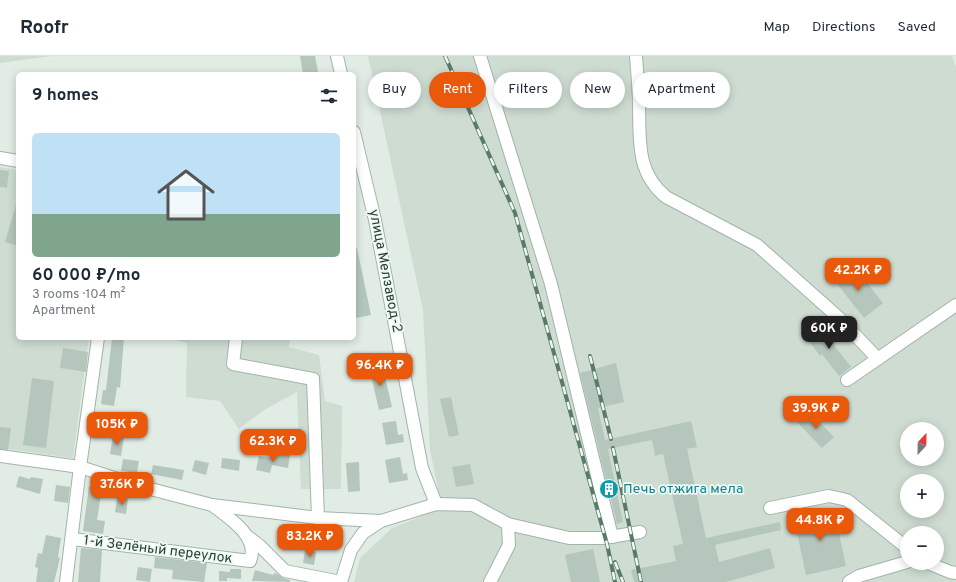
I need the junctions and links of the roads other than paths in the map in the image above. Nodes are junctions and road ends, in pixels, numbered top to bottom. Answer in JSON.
{"nodes":[{"id":1,"x":337,"y":56,"type":"edge"},
{"id":2,"x":480,"y":56,"type":"edge"},
{"id":3,"x":636,"y":56,"type":"edge"},
{"id":4,"x":341,"y":72,"type":"edge"},
{"id":5,"x":356,"y":140,"type":"edge"},
{"id":6,"x":0,"y":158,"type":"edge"},
{"id":7,"x":16,"y":161,"type":"edge"},
{"id":8,"x":956,"y":305,"type":"edge"},
{"id":9,"x":950,"y":313,"type":"edge"},
{"id":10,"x":98,"y":340,"type":"edge"},
{"id":11,"x":236,"y":340,"type":"edge"},
{"id":12,"x":878,"y":359,"type":"junction"},
{"id":13,"x":847,"y":380,"type":"dead end"},
{"id":14,"x":0,"y":456,"type":"edge"},
{"id":15,"x":80,"y":467,"type":"junction"},
{"id":16,"x":436,"y":504,"type":"junction"},
{"id":17,"x":212,"y":505,"type":"junction"},
{"id":18,"x":770,"y":508,"type":"dead end"},
{"id":19,"x":318,"y":518,"type":"junction"},
{"id":20,"x":381,"y":521,"type":"junction"},
{"id":21,"x":508,"y":524,"type":"junction"},
{"id":22,"x":640,"y":532,"type":"dead end"},
{"id":23,"x":246,"y":536,"type":"junction"},
{"id":24,"x":612,"y":537,"type":"junction"},
{"id":25,"x":72,"y":539,"type":"junction"},
{"id":26,"x":900,"y":542,"type":"edge"},
{"id":27,"x":900,"y":564,"type":"edge"},
{"id":28,"x":944,"y":570,"type":"edge"},
{"id":29,"x":956,"y":573,"type":"edge"},
{"id":30,"x":66,"y":582,"type":"edge"},
{"id":31,"x":341,"y":582,"type":"edge"},
{"id":32,"x":490,"y":582,"type":"edge"},
{"id":33,"x":849,"y":582,"type":"edge"}],
"edges":[{"from":1,"to":4,"type":"street"},
{"from":2,"to":24,"type":"street"},
{"from":3,"to":12,"type":"street"},
{"from":5,"to":16,"type":"street","name":"улица Мелзавод-2"},
{"from":6,"to":7,"type":"street"},
{"from":8,"to":9,"type":"street"},
{"from":9,"to":12,"type":"street"},
{"from":10,"to":15,"type":"street"},
{"from":11,"to":19,"type":"street"},
{"from":12,"to":13,"type":"street"},
{"from":14,"to":15,"type":"street"},
{"from":15,"to":17,"type":"street"},
{"from":15,"to":25,"type":"street"},
{"from":16,"to":20,"type":"street"},
{"from":16,"to":21,"type":"street"},
{"from":17,"to":19,"type":"street"},
{"from":17,"to":23,"type":"street"},
{"from":18,"to":26,"type":"street"},
{"from":19,"to":20,"type":"street"},
{"from":20,"to":31,"type":"street"},
{"from":21,"to":24,"type":"street"},
{"from":21,"to":32,"type":"street"},
{"from":22,"to":24,"type":"street"},
{"from":23,"to":25,"type":"street","name":"1-й Зелёный переулок"},
{"from":23,"to":31,"type":"street"},
{"from":25,"to":30,"type":"street"},
{"from":27,"to":33,"type":"street"},
{"from":28,"to":29,"type":"street"}]}
